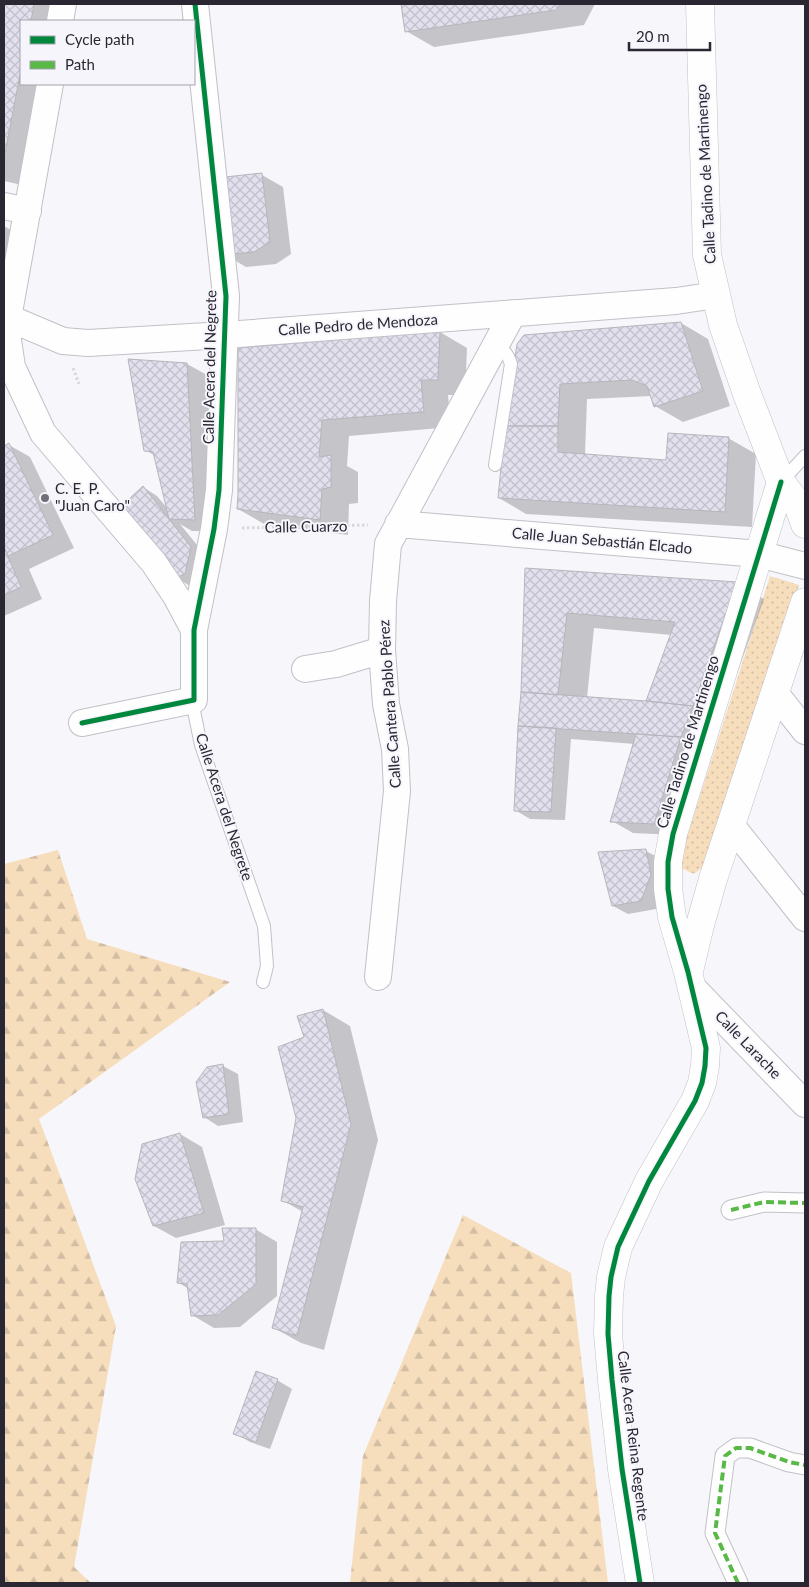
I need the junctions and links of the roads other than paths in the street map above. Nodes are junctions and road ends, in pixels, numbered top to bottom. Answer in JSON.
{"nodes":[{"id":1,"x":63,"y":4,"type":"edge"},
{"id":2,"x":195,"y":4,"type":"edge"},
{"id":3,"x":700,"y":4,"type":"edge"},
{"id":4,"x":60,"y":20,"type":"edge"},
{"id":5,"x":50,"y":85,"type":"edge"},
{"id":6,"x":16,"y":209,"type":"edge"},
{"id":7,"x":716,"y":296,"type":"junction"},
{"id":8,"x":513,"y":313,"type":"junction"},
{"id":9,"x":6,"y":317,"type":"edge"},
{"id":10,"x":225,"y":335,"type":"junction"},
{"id":11,"x":496,"y":345,"type":"junction"},
{"id":12,"x":805,"y":456,"type":"edge"},
{"id":13,"x":495,"y":465,"type":"dead end"},
{"id":14,"x":781,"y":482,"type":"junction"},
{"id":15,"x":398,"y":524,"type":"junction"},
{"id":16,"x":805,"y":524,"type":"edge"},
{"id":17,"x":759,"y":554,"type":"junction"},
{"id":18,"x":805,"y":566,"type":"edge"},
{"id":19,"x":805,"y":602,"type":"edge"},
{"id":20,"x":194,"y":630,"type":"junction"},
{"id":21,"x":382,"y":650,"type":"junction"},
{"id":22,"x":306,"y":669,"type":"dead end"},
{"id":23,"x":775,"y":692,"type":"junction"},
{"id":24,"x":194,"y":700,"type":"junction"},
{"id":25,"x":82,"y":723,"type":"dead end"},
{"id":26,"x":805,"y":731,"type":"edge"},
{"id":27,"x":731,"y":825,"type":"junction"},
{"id":28,"x":805,"y":918,"type":"edge"},
{"id":29,"x":378,"y":977,"type":"dead end"},
{"id":30,"x":690,"y":979,"type":"junction"},
{"id":31,"x":263,"y":982,"type":"dead end"},
{"id":32,"x":695,"y":1101,"type":"joint"},
{"id":33,"x":805,"y":1104,"type":"edge"},
{"id":34,"x":805,"y":1203,"type":"edge"},
{"id":35,"x":731,"y":1210,"type":"dead end"},
{"id":36,"x":805,"y":1465,"type":"edge"},
{"id":37,"x":640,"y":1583,"type":"edge"},
{"id":38,"x":738,"y":1583,"type":"edge"}],
"edges":[{"from":1,"to":4,"type":"street"},
{"from":2,"to":10,"type":"street","name":"Calle Acera del Negrete"},
{"from":3,"to":7,"type":"street","name":"Calle Tadino de Martinengo"},
{"from":5,"to":6,"type":"street"},
{"from":6,"to":9,"type":"street"},
{"from":7,"to":8,"type":"street","name":"Calle Pedro de Mendoza"},
{"from":7,"to":14,"type":"street","name":"Calle Tadino de Martinengo"},
{"from":8,"to":10,"type":"street","name":"Calle Pedro de Mendoza"},
{"from":8,"to":11,"type":"street","name":"Calle Cantera Pablo Pérez"},
{"from":9,"to":10,"type":"street","name":"Calle Pedro de Mendoza"},
{"from":9,"to":20,"type":"street"},
{"from":10,"to":20,"type":"street","name":"Calle Acera del Negrete"},
{"from":11,"to":13,"type":"lane"},
{"from":11,"to":15,"type":"street","name":"Calle Cantera Pablo Pérez"},
{"from":12,"to":14,"type":"lane"},
{"from":14,"to":16,"type":"street","name":"Calle Tadino de Martinengo"},
{"from":14,"to":17,"type":"street","name":"Calle Tadino de Martinengo"},
{"from":15,"to":17,"type":"street","name":"Calle Juan Sebastián Elcado"},
{"from":15,"to":21,"type":"street","name":"Calle Cantera Pablo Pérez"},
{"from":17,"to":18,"type":"street","name":"Calle Juan Sebastián Elcado"},
{"from":17,"to":30,"type":"street","name":"Calle Tadino de Martinengo"},
{"from":19,"to":23,"type":"street","name":"Calle Tadino de Martinengo"},
{"from":20,"to":24,"type":"street","name":"Calle Acera del Negrete"},
{"from":21,"to":22,"type":"street"},
{"from":21,"to":29,"type":"street","name":"Calle Cantera Pablo Pérez"},
{"from":23,"to":26,"type":"street"},
{"from":23,"to":27,"type":"street","name":"Calle Tadino de Martinengo"},
{"from":24,"to":25,"type":"street"},
{"from":24,"to":31,"type":"lane","name":"Calle Acera del Negrete"},
{"from":27,"to":28,"type":"street"},
{"from":27,"to":30,"type":"street","name":"Calle Tadino de Martinengo"},
{"from":30,"to":32,"type":"street","name":"Calle Tadino de Martinengo"},
{"from":30,"to":33,"type":"street","name":"Calle Larache"},
{"from":32,"to":37,"type":"street","name":"Calle Acera Reina Regente"},
{"from":34,"to":35,"type":"street"},
{"from":36,"to":38,"type":"street"}]}
